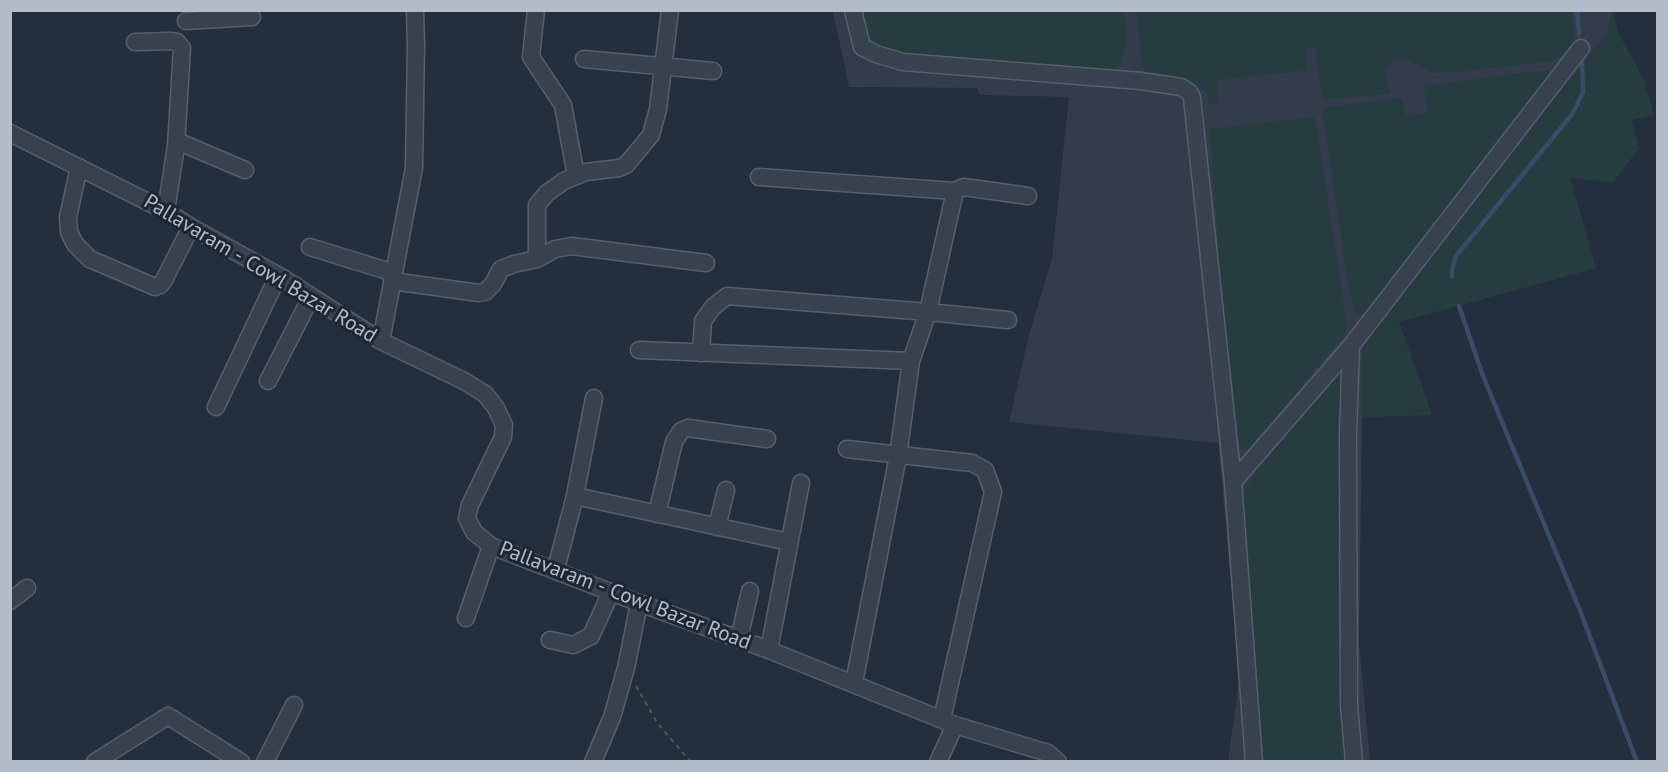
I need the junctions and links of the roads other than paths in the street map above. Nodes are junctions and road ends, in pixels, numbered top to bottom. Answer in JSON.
{"nodes":[{"id":1,"x":415,"y":10,"type":"edge"},
{"id":2,"x":536,"y":10,"type":"edge"},
{"id":3,"x":669,"y":10,"type":"edge"},
{"id":4,"x":854,"y":14,"type":"edge"},
{"id":5,"x":187,"y":16,"type":"edge"},
{"id":6,"x":252,"y":17,"type":"dead end"},
{"id":7,"x":135,"y":42,"type":"dead end"},
{"id":8,"x":182,"y":48,"type":"junction"},
{"id":9,"x":1581,"y":48,"type":"dead end"},
{"id":10,"x":584,"y":59,"type":"dead end"},
{"id":11,"x":663,"y":66,"type":"junction"},
{"id":12,"x":713,"y":71,"type":"dead end"},
{"id":13,"x":10,"y":133,"type":"edge"},
{"id":14,"x":177,"y":141,"type":"junction"},
{"id":15,"x":79,"y":166,"type":"junction"},
{"id":16,"x":245,"y":170,"type":"dead end"},
{"id":17,"x":576,"y":176,"type":"junction"},
{"id":18,"x":759,"y":177,"type":"dead end"},
{"id":19,"x":955,"y":191,"type":"junction"},
{"id":20,"x":1028,"y":196,"type":"dead end"},
{"id":21,"x":166,"y":211,"type":"junction"},
{"id":22,"x":191,"y":227,"type":"junction"},
{"id":23,"x":310,"y":247,"type":"dead end"},
{"id":24,"x":537,"y":259,"type":"junction"},
{"id":25,"x":706,"y":263,"type":"dead end"},
{"id":26,"x":278,"y":276,"type":"junction"},
{"id":27,"x":393,"y":277,"type":"junction"},
{"id":28,"x":311,"y":297,"type":"junction"},
{"id":29,"x":928,"y":312,"type":"junction"},
{"id":30,"x":1008,"y":320,"type":"dead end"},
{"id":31,"x":381,"y":341,"type":"junction"},
{"id":32,"x":1351,"y":346,"type":"junction"},
{"id":33,"x":639,"y":350,"type":"dead end"},
{"id":34,"x":701,"y":353,"type":"junction"},
{"id":35,"x":911,"y":362,"type":"junction"},
{"id":36,"x":268,"y":381,"type":"dead end"},
{"id":37,"x":594,"y":398,"type":"dead end"},
{"id":38,"x":216,"y":407,"type":"dead end"},
{"id":39,"x":767,"y":439,"type":"dead end"},
{"id":40,"x":847,"y":448,"type":"dead end"},
{"id":41,"x":898,"y":456,"type":"junction"},
{"id":42,"x":1233,"y":482,"type":"junction"},
{"id":43,"x":801,"y":483,"type":"dead end"},
{"id":44,"x":726,"y":490,"type":"dead end"},
{"id":45,"x":574,"y":496,"type":"junction"},
{"id":46,"x":657,"y":514,"type":"junction"},
{"id":47,"x":717,"y":527,"type":"junction"},
{"id":48,"x":789,"y":542,"type":"junction"},
{"id":49,"x":491,"y":546,"type":"junction"},
{"id":50,"x":556,"y":569,"type":"junction"},
{"id":51,"x":27,"y":588,"type":"dead end"},
{"id":52,"x":750,"y":591,"type":"dead end"},
{"id":53,"x":611,"y":592,"type":"junction"},
{"id":54,"x":10,"y":601,"type":"edge"},
{"id":55,"x":639,"y":603,"type":"junction"},
{"id":56,"x":466,"y":618,"type":"dead end"},
{"id":57,"x":739,"y":639,"type":"junction"},
{"id":58,"x":550,"y":640,"type":"dead end"},
{"id":59,"x":769,"y":650,"type":"junction"},
{"id":60,"x":854,"y":683,"type":"junction"},
{"id":61,"x":294,"y":705,"type":"dead end"},
{"id":62,"x":949,"y":722,"type":"junction"},
{"id":63,"x":95,"y":762,"type":"edge"},
{"id":64,"x":241,"y":762,"type":"edge"},
{"id":65,"x":265,"y":762,"type":"edge"},
{"id":66,"x":593,"y":762,"type":"edge"},
{"id":67,"x":938,"y":762,"type":"edge"},
{"id":68,"x":1058,"y":762,"type":"edge"},
{"id":69,"x":1254,"y":762,"type":"edge"},
{"id":70,"x":1354,"y":762,"type":"edge"}],
"edges":[{"from":1,"to":27,"type":"street"},
{"from":2,"to":17,"type":"street"},
{"from":3,"to":11,"type":"street"},
{"from":4,"to":42,"type":"street"},
{"from":5,"to":6,"type":"street"},
{"from":5,"to":8,"type":"street"},
{"from":7,"to":8,"type":"street"},
{"from":8,"to":14,"type":"street"},
{"from":9,"to":32,"type":"street"},
{"from":10,"to":11,"type":"street"},
{"from":11,"to":12,"type":"street"},
{"from":11,"to":17,"type":"street"},
{"from":13,"to":15,"type":"street","name":"Pallavaram - Cowl Bazar Road"},
{"from":14,"to":16,"type":"street"},
{"from":14,"to":21,"type":"street"},
{"from":15,"to":21,"type":"street","name":"Pallavaram - Cowl Bazar Road"},
{"from":15,"to":22,"type":"street"},
{"from":17,"to":24,"type":"street"},
{"from":18,"to":19,"type":"street"},
{"from":19,"to":20,"type":"street"},
{"from":19,"to":29,"type":"street"},
{"from":21,"to":22,"type":"street","name":"Pallavaram - Cowl Bazar Road"},
{"from":22,"to":26,"type":"street","name":"Pallavaram - Cowl Bazar Road"},
{"from":23,"to":27,"type":"street"},
{"from":24,"to":25,"type":"street"},
{"from":24,"to":27,"type":"street"},
{"from":26,"to":28,"type":"street","name":"Pallavaram - Cowl Bazar Road"},
{"from":26,"to":38,"type":"street"},
{"from":27,"to":31,"type":"street"},
{"from":28,"to":31,"type":"street","name":"Pallavaram - Cowl Bazar Road"},
{"from":28,"to":36,"type":"street"},
{"from":29,"to":30,"type":"street"},
{"from":29,"to":34,"type":"street"},
{"from":29,"to":35,"type":"street"},
{"from":31,"to":49,"type":"street","name":"Pallavaram - Cowl Bazar Road"},
{"from":32,"to":42,"type":"street"},
{"from":32,"to":70,"type":"street"},
{"from":33,"to":34,"type":"street"},
{"from":34,"to":35,"type":"street"},
{"from":35,"to":41,"type":"street"},
{"from":37,"to":45,"type":"street"},
{"from":39,"to":46,"type":"street"},
{"from":40,"to":41,"type":"street"},
{"from":41,"to":60,"type":"street"},
{"from":41,"to":62,"type":"street"},
{"from":42,"to":69,"type":"street"},
{"from":43,"to":48,"type":"street"},
{"from":44,"to":47,"type":"street"},
{"from":45,"to":46,"type":"street"},
{"from":45,"to":50,"type":"street"},
{"from":46,"to":47,"type":"street"},
{"from":47,"to":48,"type":"street"},
{"from":48,"to":59,"type":"street"},
{"from":49,"to":50,"type":"street","name":"Pallavaram - Cowl Bazar Road"},
{"from":49,"to":56,"type":"street"},
{"from":50,"to":53,"type":"street","name":"Pallavaram - Cowl Bazar Road"},
{"from":51,"to":54,"type":"street"},
{"from":52,"to":57,"type":"street"},
{"from":53,"to":55,"type":"street","name":"Pallavaram - Cowl Bazar Road"},
{"from":53,"to":58,"type":"street"},
{"from":55,"to":57,"type":"street","name":"Pallavaram - Cowl Bazar Road"},
{"from":55,"to":66,"type":"street"},
{"from":57,"to":59,"type":"street","name":"Pallavaram - Cowl Bazar Road"},
{"from":59,"to":60,"type":"street","name":"Pallavaram - Cowl Bazar Road"},
{"from":60,"to":62,"type":"street","name":"Pallavaram - Cowl Bazar Road"},
{"from":61,"to":65,"type":"street"},
{"from":62,"to":67,"type":"street"},
{"from":62,"to":68,"type":"street","name":"Pallavaram - Cowl Bazar Road"},
{"from":63,"to":64,"type":"street"}]}
